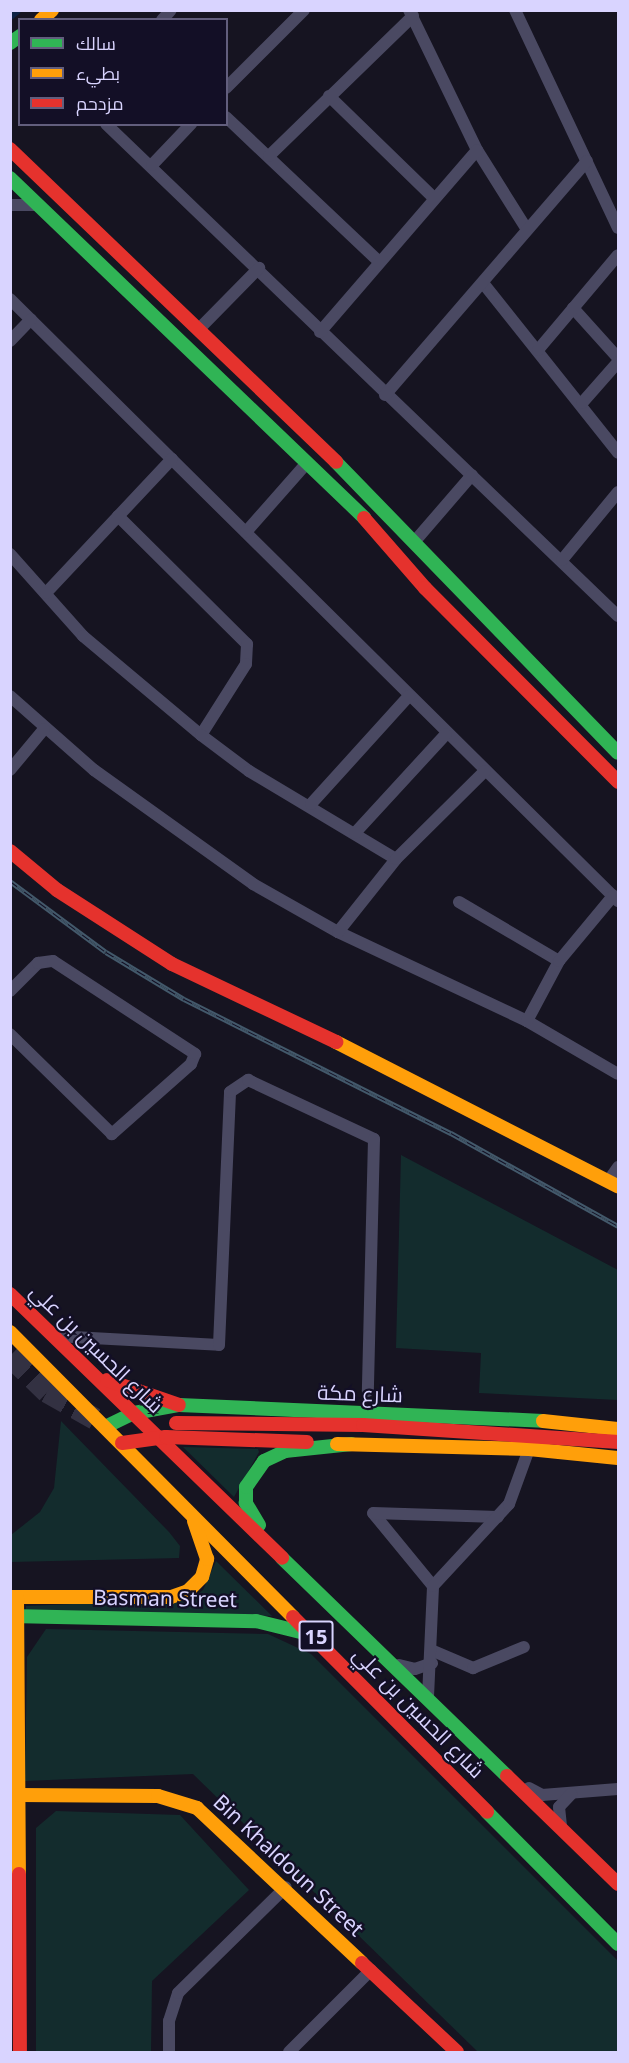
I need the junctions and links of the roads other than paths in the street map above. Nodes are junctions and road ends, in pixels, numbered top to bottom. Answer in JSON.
{"nodes":[{"id":1,"x":304,"y":10,"type":"edge"},
{"id":2,"x":515,"y":10,"type":"edge"},
{"id":3,"x":411,"y":13,"type":"edge"},
{"id":4,"x":228,"y":86,"type":"edge"},
{"id":5,"x":330,"y":96,"type":"junction"},
{"id":6,"x":228,"y":119,"type":"edge"},
{"id":7,"x":108,"y":126,"type":"edge"},
{"id":8,"x":189,"y":126,"type":"edge"},
{"id":9,"x":10,"y":149,"type":"edge"},
{"id":10,"x":477,"y":150,"type":"junction"},
{"id":11,"x":269,"y":156,"type":"junction"},
{"id":12,"x":587,"y":161,"type":"junction"},
{"id":13,"x":152,"y":165,"type":"junction"},
{"id":14,"x":10,"y":178,"type":"edge"},
{"id":15,"x":432,"y":196,"type":"junction"},
{"id":16,"x":10,"y":205,"type":"edge"},
{"id":17,"x":38,"y":205,"type":"junction"},
{"id":18,"x":526,"y":228,"type":"junction"},
{"id":19,"x":618,"y":228,"type":"edge"},
{"id":20,"x":90,"y":229,"type":"junction"},
{"id":21,"x":76,"y":241,"type":"junction"},
{"id":22,"x":618,"y":255,"type":"edge"},
{"id":23,"x":377,"y":260,"type":"junction"},
{"id":24,"x":259,"y":268,"type":"junction"},
{"id":25,"x":483,"y":283,"type":"junction"},
{"id":26,"x":10,"y":299,"type":"edge"},
{"id":27,"x":573,"y":308,"type":"junction"},
{"id":28,"x":31,"y":319,"type":"junction"},
{"id":29,"x":199,"y":329,"type":"junction"},
{"id":30,"x":320,"y":332,"type":"junction"},
{"id":31,"x":10,"y":341,"type":"edge"},
{"id":32,"x":538,"y":350,"type":"junction"},
{"id":33,"x":618,"y":360,"type":"edge"},
{"id":34,"x":385,"y":395,"type":"junction"},
{"id":35,"x":582,"y":403,"type":"junction"},
{"id":36,"x":618,"y":453,"type":"edge"},
{"id":37,"x":172,"y":459,"type":"junction"},
{"id":38,"x":305,"y":465,"type":"junction"},
{"id":39,"x":472,"y":476,"type":"junction"},
{"id":40,"x":618,"y":492,"type":"edge"},
{"id":41,"x":118,"y":516,"type":"junction"},
{"id":42,"x":246,"y":532,"type":"junction"},
{"id":43,"x":415,"y":541,"type":"junction"},
{"id":44,"x":10,"y":554,"type":"edge"},
{"id":45,"x":562,"y":560,"type":"junction"},
{"id":46,"x":46,"y":593,"type":"junction"},
{"id":47,"x":618,"y":616,"type":"edge"},
{"id":48,"x":554,"y":691,"type":"junction"},
{"id":49,"x":10,"y":696,"type":"edge"},
{"id":50,"x":409,"y":696,"type":"junction"},
{"id":51,"x":541,"y":704,"type":"junction"},
{"id":52,"x":44,"y":729,"type":"junction"},
{"id":53,"x":446,"y":734,"type":"junction"},
{"id":54,"x":201,"y":735,"type":"junction"},
{"id":55,"x":618,"y":753,"type":"edge"},
{"id":56,"x":10,"y":770,"type":"edge"},
{"id":57,"x":485,"y":771,"type":"junction"},
{"id":58,"x":618,"y":782,"type":"edge"},
{"id":59,"x":311,"y":804,"type":"junction"},
{"id":60,"x":355,"y":833,"type":"junction"},
{"id":61,"x":10,"y":851,"type":"edge"},
{"id":62,"x":396,"y":859,"type":"junction"},
{"id":63,"x":616,"y":898,"type":"edge"},
{"id":64,"x":459,"y":902,"type":"dead end"},
{"id":65,"x":338,"y":932,"type":"junction"},
{"id":66,"x":559,"y":961,"type":"junction"},
{"id":67,"x":10,"y":991,"type":"edge"},
{"id":68,"x":528,"y":1021,"type":"junction"},
{"id":69,"x":10,"y":1035,"type":"edge"},
{"id":70,"x":618,"y":1074,"type":"edge"},
{"id":71,"x":618,"y":1167,"type":"edge"},
{"id":72,"x":614,"y":1183,"type":"edge"},
{"id":73,"x":10,"y":1294,"type":"edge"},
{"id":74,"x":10,"y":1332,"type":"edge"},
{"id":75,"x":54,"y":1336,"type":"junction"},
{"id":76,"x":88,"y":1370,"type":"junction"},
{"id":77,"x":368,"y":1391,"type":"dead end"},
{"id":78,"x":179,"y":1405,"type":"junction"},
{"id":79,"x":134,"y":1413,"type":"junction"},
{"id":80,"x":176,"y":1423,"type":"dead end"},
{"id":81,"x":105,"y":1427,"type":"junction"},
{"id":82,"x":618,"y":1429,"type":"edge"},
{"id":83,"x":159,"y":1437,"type":"junction"},
{"id":84,"x":122,"y":1443,"type":"junction"},
{"id":85,"x":618,"y":1443,"type":"edge"},
{"id":86,"x":352,"y":1444,"type":"junction"},
{"id":87,"x":529,"y":1449,"type":"junction"},
{"id":88,"x":618,"y":1458,"type":"edge"},
{"id":89,"x":190,"y":1510,"type":"junction"},
{"id":90,"x":498,"y":1516,"type":"junction"},
{"id":91,"x":271,"y":1544,"type":"junction"},
{"id":92,"x":433,"y":1586,"type":"junction"},
{"id":93,"x":14,"y":1597,"type":"edge"},
{"id":94,"x":14,"y":1616,"type":"edge"},
{"id":95,"x":56,"y":1617,"type":"junction"},
{"id":96,"x":316,"y":1637,"type":"junction"},
{"id":97,"x":524,"y":1647,"type":"dead end"},
{"id":98,"x":431,"y":1656,"type":"junction"},
{"id":99,"x":391,"y":1661,"type":"junction"},
{"id":100,"x":18,"y":1663,"type":"junction"},
{"id":101,"x":428,"y":1697,"type":"junction"},
{"id":102,"x":511,"y":1779,"type":"junction"},
{"id":103,"x":618,"y":1789,"type":"edge"},
{"id":104,"x":571,"y":1794,"type":"junction"},
{"id":105,"x":19,"y":1795,"type":"junction"},
{"id":106,"x":562,"y":1830,"type":"junction"},
{"id":107,"x":618,"y":1884,"type":"edge"},
{"id":108,"x":286,"y":1887,"type":"junction"},
{"id":109,"x":618,"y":1944,"type":"edge"},
{"id":110,"x":371,"y":1970,"type":"junction"},
{"id":111,"x":15,"y":1993,"type":"edge"},
{"id":112,"x":20,"y":2052,"type":"edge"},
{"id":113,"x":168,"y":2052,"type":"edge"},
{"id":114,"x":289,"y":2052,"type":"edge"},
{"id":115,"x":457,"y":2052,"type":"edge"}],
"edges":[{"from":1,"to":4,"type":"street"},
{"from":2,"to":12,"type":"street"},
{"from":3,"to":5,"type":"street"},
{"from":3,"to":10,"type":"street"},
{"from":5,"to":11,"type":"street"},
{"from":5,"to":15,"type":"street"},
{"from":6,"to":11,"type":"street"},
{"from":7,"to":13,"type":"street"},
{"from":8,"to":13,"type":"street"},
{"from":9,"to":20,"type":"main road"},
{"from":10,"to":15,"type":"street"},
{"from":10,"to":18,"type":"street"},
{"from":11,"to":23,"type":"street"},
{"from":12,"to":18,"type":"street"},
{"from":12,"to":19,"type":"street"},
{"from":13,"to":24,"type":"street"},
{"from":14,"to":17,"type":"main road"},
{"from":15,"to":23,"type":"street"},
{"from":16,"to":17,"type":"street"},
{"from":17,"to":21,"type":"main road"},
{"from":18,"to":25,"type":"street"},
{"from":20,"to":21,"type":"main road"},
{"from":20,"to":29,"type":"main road"},
{"from":21,"to":38,"type":"main road"},
{"from":22,"to":27,"type":"street"},
{"from":23,"to":30,"type":"street"},
{"from":24,"to":29,"type":"street"},
{"from":24,"to":30,"type":"street"},
{"from":25,"to":32,"type":"street"},
{"from":25,"to":34,"type":"street"},
{"from":26,"to":28,"type":"street"},
{"from":27,"to":32,"type":"street"},
{"from":27,"to":33,"type":"street"},
{"from":28,"to":31,"type":"street"},
{"from":28,"to":37,"type":"street"},
{"from":29,"to":43,"type":"main road"},
{"from":30,"to":34,"type":"street"},
{"from":32,"to":35,"type":"street"},
{"from":33,"to":35,"type":"street"},
{"from":34,"to":39,"type":"street"},
{"from":35,"to":36,"type":"street"},
{"from":37,"to":41,"type":"street"},
{"from":37,"to":42,"type":"street"},
{"from":38,"to":42,"type":"street"},
{"from":38,"to":51,"type":"main road"},
{"from":39,"to":43,"type":"street"},
{"from":39,"to":45,"type":"street"},
{"from":40,"to":45,"type":"street"},
{"from":41,"to":46,"type":"street"},
{"from":41,"to":54,"type":"street"},
{"from":42,"to":50,"type":"street"},
{"from":43,"to":48,"type":"main road"},
{"from":44,"to":46,"type":"street"},
{"from":45,"to":47,"type":"street"},
{"from":46,"to":54,"type":"street"},
{"from":48,"to":51,"type":"main road"},
{"from":48,"to":55,"type":"main road"},
{"from":49,"to":52,"type":"street"},
{"from":50,"to":53,"type":"street"},
{"from":50,"to":59,"type":"street"},
{"from":51,"to":58,"type":"main road"},
{"from":52,"to":56,"type":"street"},
{"from":52,"to":65,"type":"street"},
{"from":53,"to":57,"type":"street"},
{"from":53,"to":60,"type":"street"},
{"from":54,"to":59,"type":"street"},
{"from":57,"to":62,"type":"street"},
{"from":57,"to":63,"type":"street"},
{"from":59,"to":60,"type":"street"},
{"from":60,"to":62,"type":"street"},
{"from":61,"to":72,"type":"main road"},
{"from":62,"to":65,"type":"street"},
{"from":63,"to":66,"type":"street"},
{"from":64,"to":66,"type":"street"},
{"from":65,"to":68,"type":"street"},
{"from":66,"to":68,"type":"street"},
{"from":67,"to":69,"type":"street"},
{"from":68,"to":70,"type":"street"},
{"from":71,"to":72,"type":"street"},
{"from":73,"to":75,"type":"main road","name":"شارع الحسين بن علي","number":"15"},
{"from":74,"to":81,"type":"main road","name":"شارع الحسين بن علي","number":"15"},
{"from":75,"to":76,"type":"main road","name":"شارع الحسين بن علي","number":"15"},
{"from":75,"to":77,"type":"street"},
{"from":76,"to":78,"type":"main road"},
{"from":76,"to":79,"type":"main road","name":"شارع الحسين بن علي","number":"15"},
{"from":78,"to":79,"type":"main road","name":"شارع مكة"},
{"from":78,"to":82,"type":"main road","name":"شارع مكة"},
{"from":79,"to":81,"type":"main road","name":"شارع مكة"},
{"from":79,"to":83,"type":"main road","name":"شارع الحسين بن علي","number":"15"},
{"from":80,"to":85,"type":"main road"},
{"from":81,"to":84,"type":"main road","name":"شارع الحسين بن علي","number":"15"},
{"from":83,"to":84,"type":"main road"},
{"from":83,"to":86,"type":"main road"},
{"from":83,"to":91,"type":"main road","name":"شارع الحسين بن علي","number":"15"},
{"from":84,"to":89,"type":"main road","name":"شارع الحسين بن علي","number":"15"},
{"from":86,"to":87,"type":"main road"},
{"from":86,"to":91,"type":"main road"},
{"from":87,"to":88,"type":"main road"},
{"from":87,"to":90,"type":"street"},
{"from":89,"to":93,"type":"main road","name":"Basman Street"},
{"from":89,"to":96,"type":"main road","name":"شارع الحسين بن علي","number":"15"},
{"from":90,"to":92,"type":"street"},
{"from":90,"to":92,"type":"street"},
{"from":91,"to":99,"type":"main road","name":"شارع الحسين بن علي","number":"15"},
{"from":92,"to":98,"type":"street"},
{"from":93,"to":94,"type":"main road"},
{"from":94,"to":95,"type":"main road","name":"Basman Street"},
{"from":94,"to":100,"type":"main road"},
{"from":95,"to":96,"type":"main road","name":"Basman Street"},
{"from":95,"to":100,"type":"main road"},
{"from":96,"to":109,"type":"main road","name":"شارع الحسين بن علي","number":"15"},
{"from":97,"to":98,"type":"street"},
{"from":98,"to":99,"type":"street"},
{"from":98,"to":101,"type":"street"},
{"from":99,"to":101,"type":"main road","name":"شارع الحسين بن علي","number":"15"},
{"from":100,"to":105,"type":"main road"},
{"from":101,"to":102,"type":"main road","name":"شارع الحسين بن علي","number":"15"},
{"from":102,"to":104,"type":"street"},
{"from":102,"to":106,"type":"main road","name":"شارع الحسين بن علي","number":"15"},
{"from":103,"to":104,"type":"street"},
{"from":104,"to":106,"type":"street"},
{"from":105,"to":108,"type":"main road","name":"Bin Khaldoun Street"},
{"from":105,"to":111,"type":"main road"},
{"from":106,"to":107,"type":"main road","name":"شارع الحسين بن علي","number":"15"},
{"from":108,"to":110,"type":"main road","name":"Bin Khaldoun Street"},
{"from":108,"to":113,"type":"street"},
{"from":110,"to":114,"type":"street"},
{"from":110,"to":115,"type":"main road","name":"Bin Khaldoun Street"},
{"from":111,"to":112,"type":"main road"}]}
